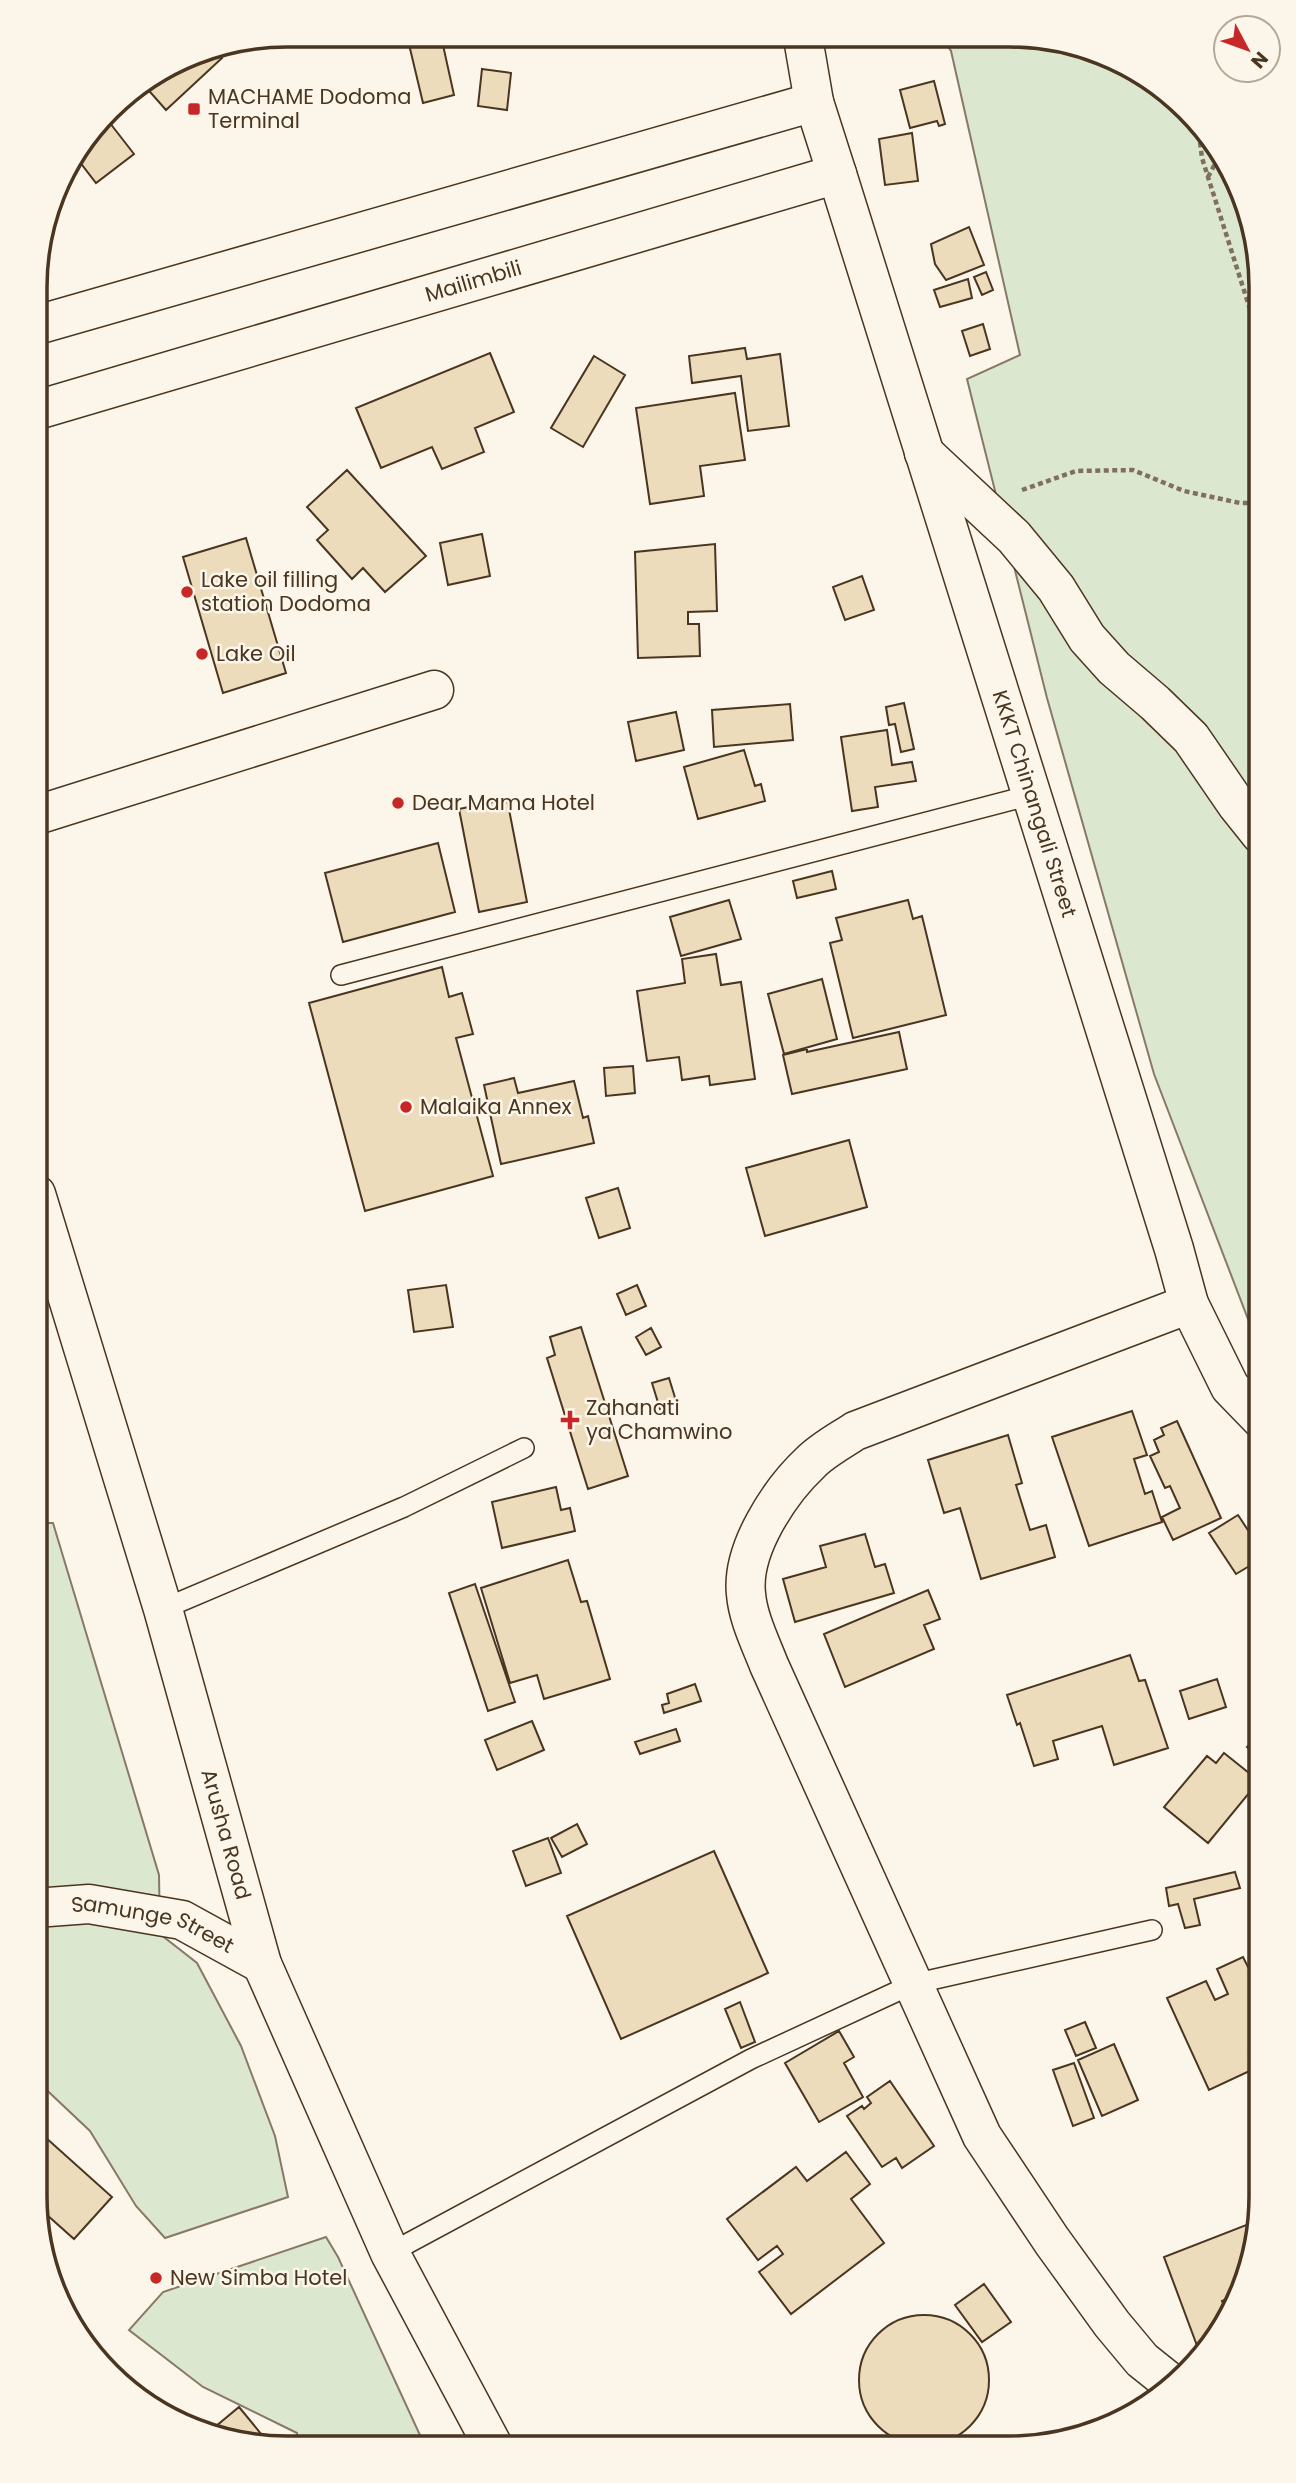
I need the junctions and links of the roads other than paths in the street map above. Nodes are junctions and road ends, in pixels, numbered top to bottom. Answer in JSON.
{"nodes":[{"id":1,"x":805,"y":47,"type":"edge"},
{"id":2,"x":814,"y":102,"type":"junction"},
{"id":3,"x":837,"y":174,"type":"junction"},
{"id":4,"x":47,"y":322,"type":"edge"},
{"id":5,"x":47,"y":407,"type":"edge"},
{"id":6,"x":924,"y":452,"type":"junction"},
{"id":7,"x":434,"y":690,"type":"dead end"},
{"id":8,"x":1031,"y":795,"type":"junction"},
{"id":9,"x":47,"y":812,"type":"edge"},
{"id":10,"x":1249,"y":820,"type":"edge"},
{"id":11,"x":341,"y":975,"type":"dead end"},
{"id":12,"x":47,"y":1230,"type":"edge"},
{"id":13,"x":1188,"y":1304,"type":"junction"},
{"id":14,"x":1248,"y":1406,"type":"edge"},
{"id":15,"x":524,"y":1448,"type":"dead end"},
{"id":16,"x":163,"y":1609,"type":"junction"},
{"id":17,"x":47,"y":1907,"type":"edge"},
{"id":18,"x":1152,"y":1930,"type":"dead end"},
{"id":19,"x":262,"y":1964,"type":"junction"},
{"id":20,"x":914,"y":1984,"type":"junction"},
{"id":21,"x":390,"y":2253,"type":"junction"},
{"id":22,"x":1164,"y":2378,"type":"edge"},
{"id":23,"x":488,"y":2436,"type":"edge"}],
"edges":[{"from":1,"to":2,"type":"main road"},
{"from":2,"to":3,"type":"main road"},
{"from":2,"to":4,"type":"main road"},
{"from":3,"to":5,"type":"main road","name":"Mailimbili"},
{"from":3,"to":6,"type":"main road","name":"KKKT Chinangali Street"},
{"from":6,"to":8,"type":"main road","name":"KKKT Chinangali Street"},
{"from":6,"to":10,"type":"main road"},
{"from":7,"to":9,"type":"main road"},
{"from":8,"to":11,"type":"lane"},
{"from":8,"to":13,"type":"main road","name":"KKKT Chinangali Street"},
{"from":12,"to":16,"type":"main road","name":"Arusha Road"},
{"from":13,"to":14,"type":"main road","name":"KKKT Chinangali Street"},
{"from":13,"to":20,"type":"main road"},
{"from":15,"to":16,"type":"lane"},
{"from":16,"to":19,"type":"main road","name":"Arusha Road"},
{"from":17,"to":19,"type":"main road","name":"Samunge Street"},
{"from":18,"to":20,"type":"lane"},
{"from":19,"to":21,"type":"main road","name":"Arusha Road"},
{"from":20,"to":21,"type":"lane"},
{"from":20,"to":22,"type":"main road"},
{"from":21,"to":23,"type":"main road","name":"Arusha Road"}]}
